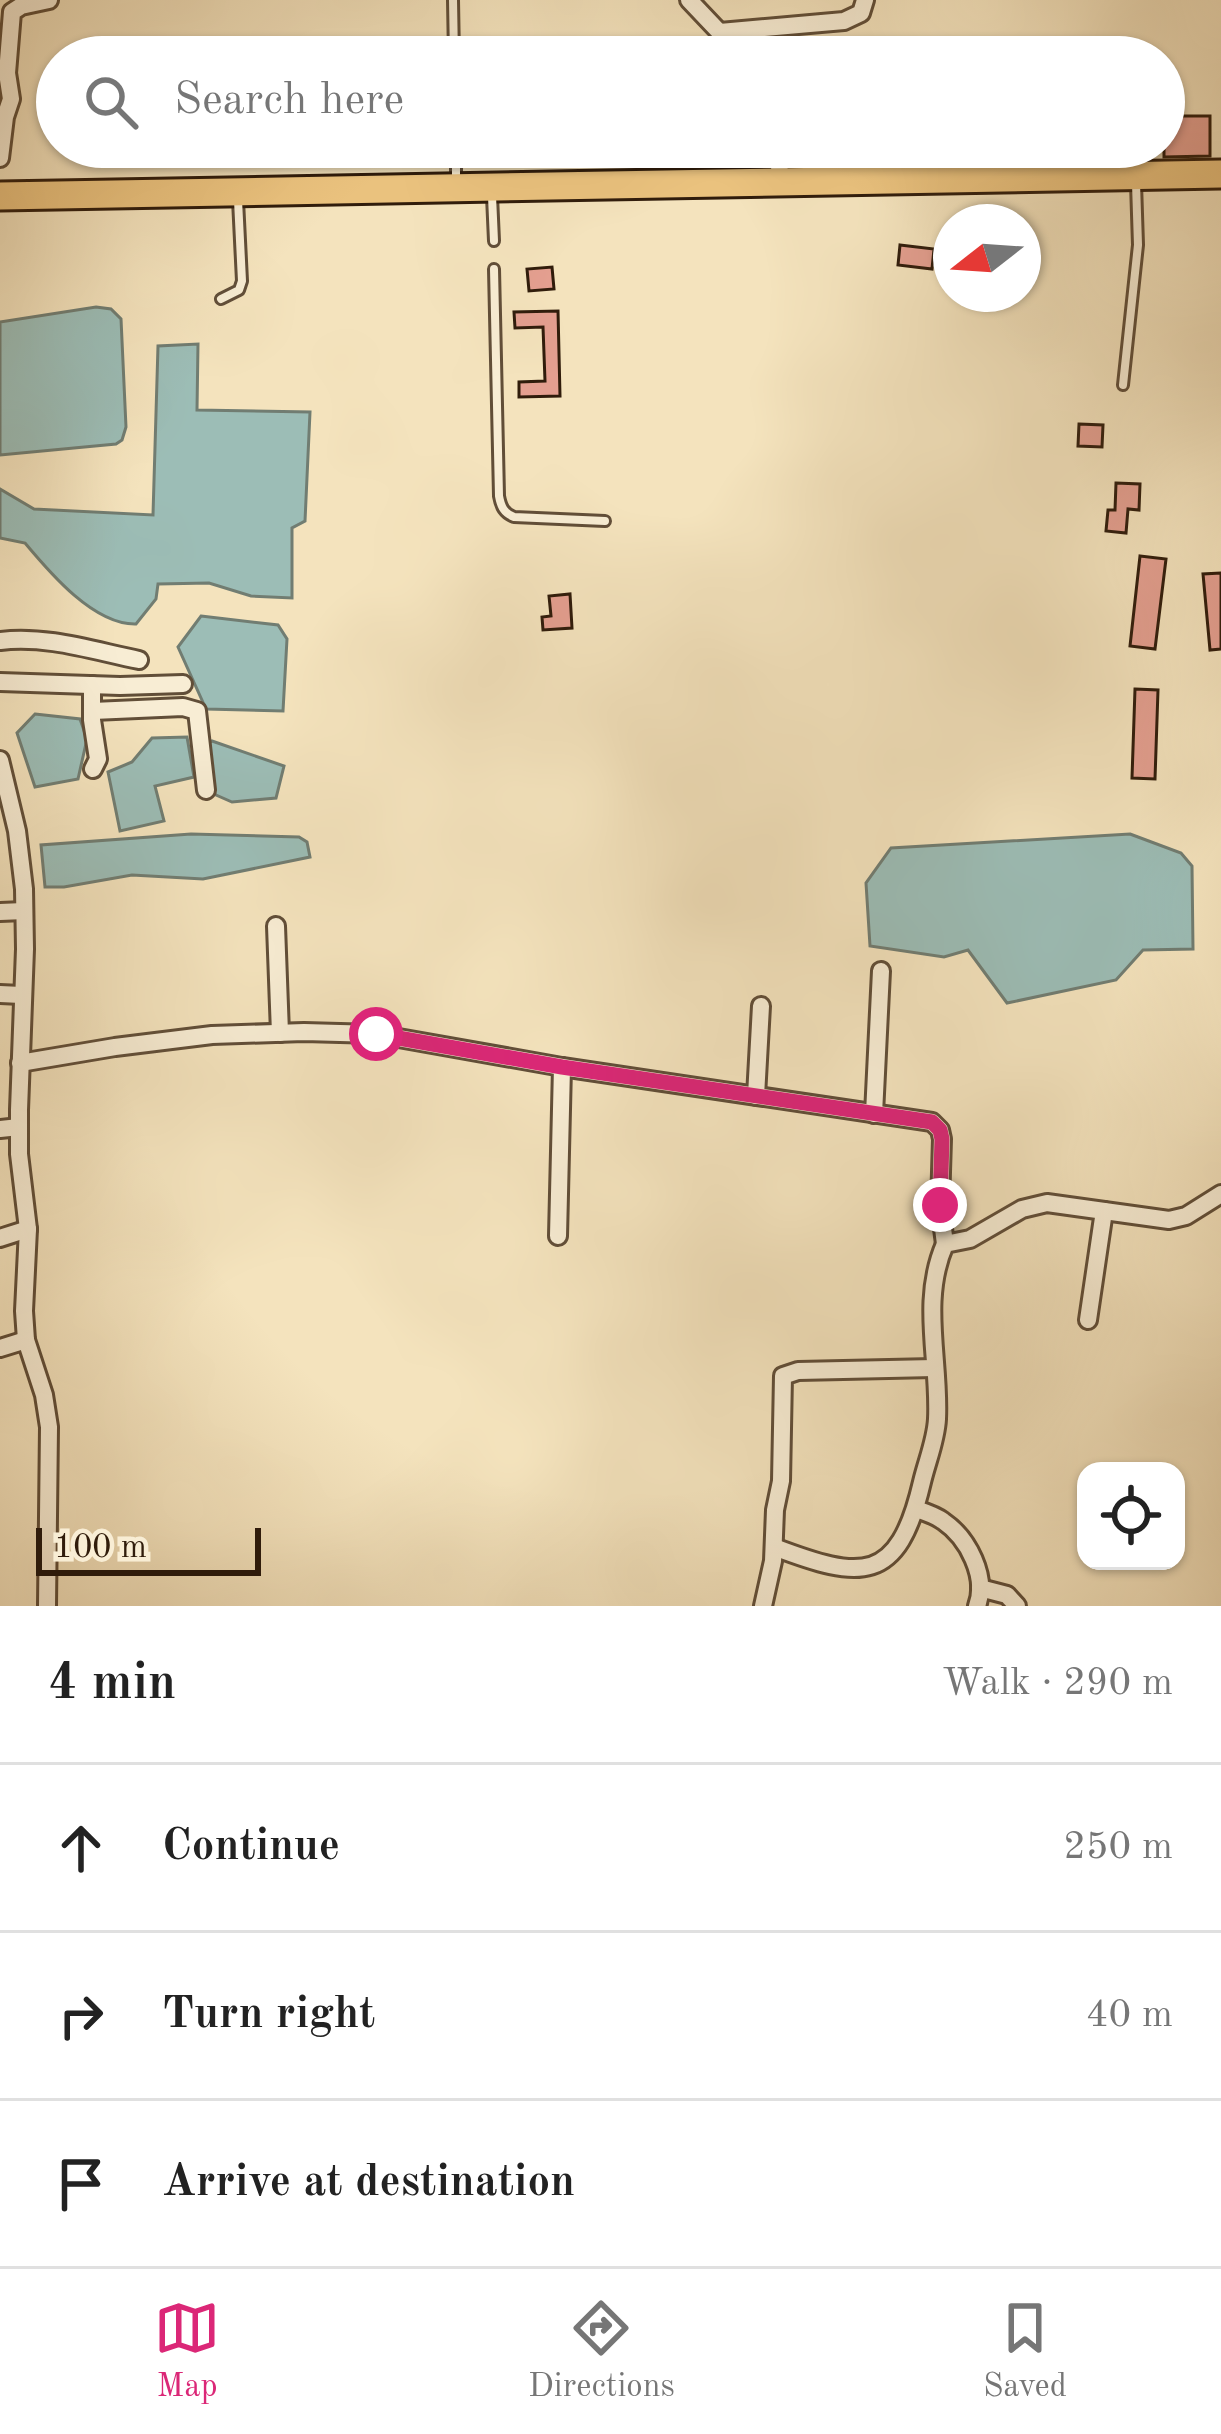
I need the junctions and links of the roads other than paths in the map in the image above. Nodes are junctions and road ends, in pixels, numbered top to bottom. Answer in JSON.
{"nodes":[{"id":1,"x":49,"y":0,"type":"edge"},
{"id":2,"x":453,"y":0,"type":"edge"},
{"id":3,"x":688,"y":0,"type":"edge"},
{"id":4,"x":866,"y":0,"type":"edge"},
{"id":5,"x":720,"y":32,"type":"junction"},
{"id":6,"x":454,"y":36,"type":"edge"},
{"id":7,"x":724,"y":36,"type":"edge"},
{"id":8,"x":0,"y":158,"type":"edge"},
{"id":9,"x":456,"y":168,"type":"edge"},
{"id":10,"x":779,"y":168,"type":"edge"},
{"id":11,"x":1221,"y":174,"type":"edge"},
{"id":12,"x":1135,"y":176,"type":"junction"},
{"id":13,"x":776,"y":184,"type":"junction"},
{"id":14,"x":492,"y":188,"type":"junction"},
{"id":15,"x":457,"y":189,"type":"junction"},
{"id":16,"x":237,"y":192,"type":"junction"},
{"id":17,"x":0,"y":196,"type":"edge"},
{"id":18,"x":494,"y":242,"type":"dead end"},
{"id":19,"x":494,"y":269,"type":"dead end"},
{"id":20,"x":221,"y":299,"type":"dead end"},
{"id":21,"x":1123,"y":386,"type":"dead end"},
{"id":22,"x":604,"y":520,"type":"dead end"},
{"id":23,"x":0,"y":641,"type":"edge"},
{"id":24,"x":139,"y":660,"type":"dead end"},
{"id":25,"x":0,"y":682,"type":"edge"},
{"id":26,"x":183,"y":684,"type":"dead end"},
{"id":27,"x":92,"y":685,"type":"junction"},
{"id":28,"x":92,"y":711,"type":"junction"},
{"id":29,"x":0,"y":760,"type":"edge"},
{"id":30,"x":93,"y":769,"type":"dead end"},
{"id":31,"x":206,"y":790,"type":"dead end"},
{"id":32,"x":24,"y":911,"type":"junction"},
{"id":33,"x":0,"y":912,"type":"edge"},
{"id":34,"x":276,"y":926,"type":"dead end"},
{"id":35,"x":881,"y":971,"type":"dead end"},
{"id":36,"x":0,"y":994,"type":"edge"},
{"id":37,"x":21,"y":995,"type":"junction"},
{"id":38,"x":761,"y":1006,"type":"dead end"},
{"id":39,"x":280,"y":1033,"type":"junction"},
{"id":40,"x":20,"y":1063,"type":"junction"},
{"id":41,"x":562,"y":1067,"type":"junction"},
{"id":42,"x":756,"y":1096,"type":"junction"},
{"id":43,"x":874,"y":1114,"type":"junction"},
{"id":44,"x":9,"y":1128,"type":"edge"},
{"id":45,"x":1221,"y":1195,"type":"edge"},
{"id":46,"x":1104,"y":1211,"type":"junction"},
{"id":47,"x":28,"y":1229,"type":"junction"},
{"id":48,"x":558,"y":1236,"type":"dead end"},
{"id":49,"x":0,"y":1238,"type":"edge"},
{"id":50,"x":945,"y":1244,"type":"junction"},
{"id":51,"x":1088,"y":1320,"type":"dead end"},
{"id":52,"x":26,"y":1340,"type":"junction"},
{"id":53,"x":0,"y":1348,"type":"edge"},
{"id":54,"x":934,"y":1368,"type":"junction"},
{"id":55,"x":916,"y":1509,"type":"junction"},
{"id":56,"x":774,"y":1547,"type":"junction"},
{"id":57,"x":978,"y":1597,"type":"edge"},
{"id":58,"x":47,"y":1606,"type":"edge"},
{"id":59,"x":763,"y":1606,"type":"edge"},
{"id":60,"x":1017,"y":1606,"type":"edge"}],
"edges":[{"from":1,"to":8,"type":"street"},
{"from":2,"to":6,"type":"lane"},
{"from":3,"to":5,"type":"street"},
{"from":4,"to":5,"type":"street"},
{"from":5,"to":7,"type":"street"},
{"from":9,"to":15,"type":"lane"},
{"from":10,"to":13,"type":"street"},
{"from":11,"to":12,"type":"highway"},
{"from":12,"to":13,"type":"highway"},
{"from":12,"to":21,"type":"lane"},
{"from":13,"to":14,"type":"highway"},
{"from":14,"to":15,"type":"highway"},
{"from":14,"to":18,"type":"lane"},
{"from":15,"to":16,"type":"highway"},
{"from":16,"to":17,"type":"highway"},
{"from":16,"to":20,"type":"lane"},
{"from":19,"to":22,"type":"lane"},
{"from":23,"to":24,"type":"street"},
{"from":25,"to":27,"type":"street"},
{"from":26,"to":27,"type":"street"},
{"from":27,"to":28,"type":"street"},
{"from":28,"to":30,"type":"street"},
{"from":28,"to":31,"type":"street"},
{"from":29,"to":32,"type":"street"},
{"from":32,"to":33,"type":"street"},
{"from":32,"to":37,"type":"street"},
{"from":34,"to":39,"type":"street"},
{"from":35,"to":43,"type":"street"},
{"from":36,"to":37,"type":"street"},
{"from":37,"to":40,"type":"street"},
{"from":38,"to":42,"type":"street"},
{"from":39,"to":40,"type":"street"},
{"from":39,"to":41,"type":"street"},
{"from":40,"to":44,"type":"street"},
{"from":41,"to":42,"type":"street"},
{"from":41,"to":48,"type":"street"},
{"from":42,"to":43,"type":"street"},
{"from":43,"to":50,"type":"street"},
{"from":44,"to":47,"type":"street"},
{"from":45,"to":46,"type":"street"},
{"from":46,"to":50,"type":"street"},
{"from":46,"to":51,"type":"street"},
{"from":47,"to":49,"type":"street"},
{"from":47,"to":52,"type":"street"},
{"from":50,"to":54,"type":"street"},
{"from":52,"to":53,"type":"street"},
{"from":52,"to":58,"type":"street"},
{"from":54,"to":55,"type":"street"},
{"from":54,"to":56,"type":"street"},
{"from":55,"to":56,"type":"street"},
{"from":55,"to":57,"type":"street"},
{"from":56,"to":59,"type":"street"},
{"from":57,"to":60,"type":"street"}]}
